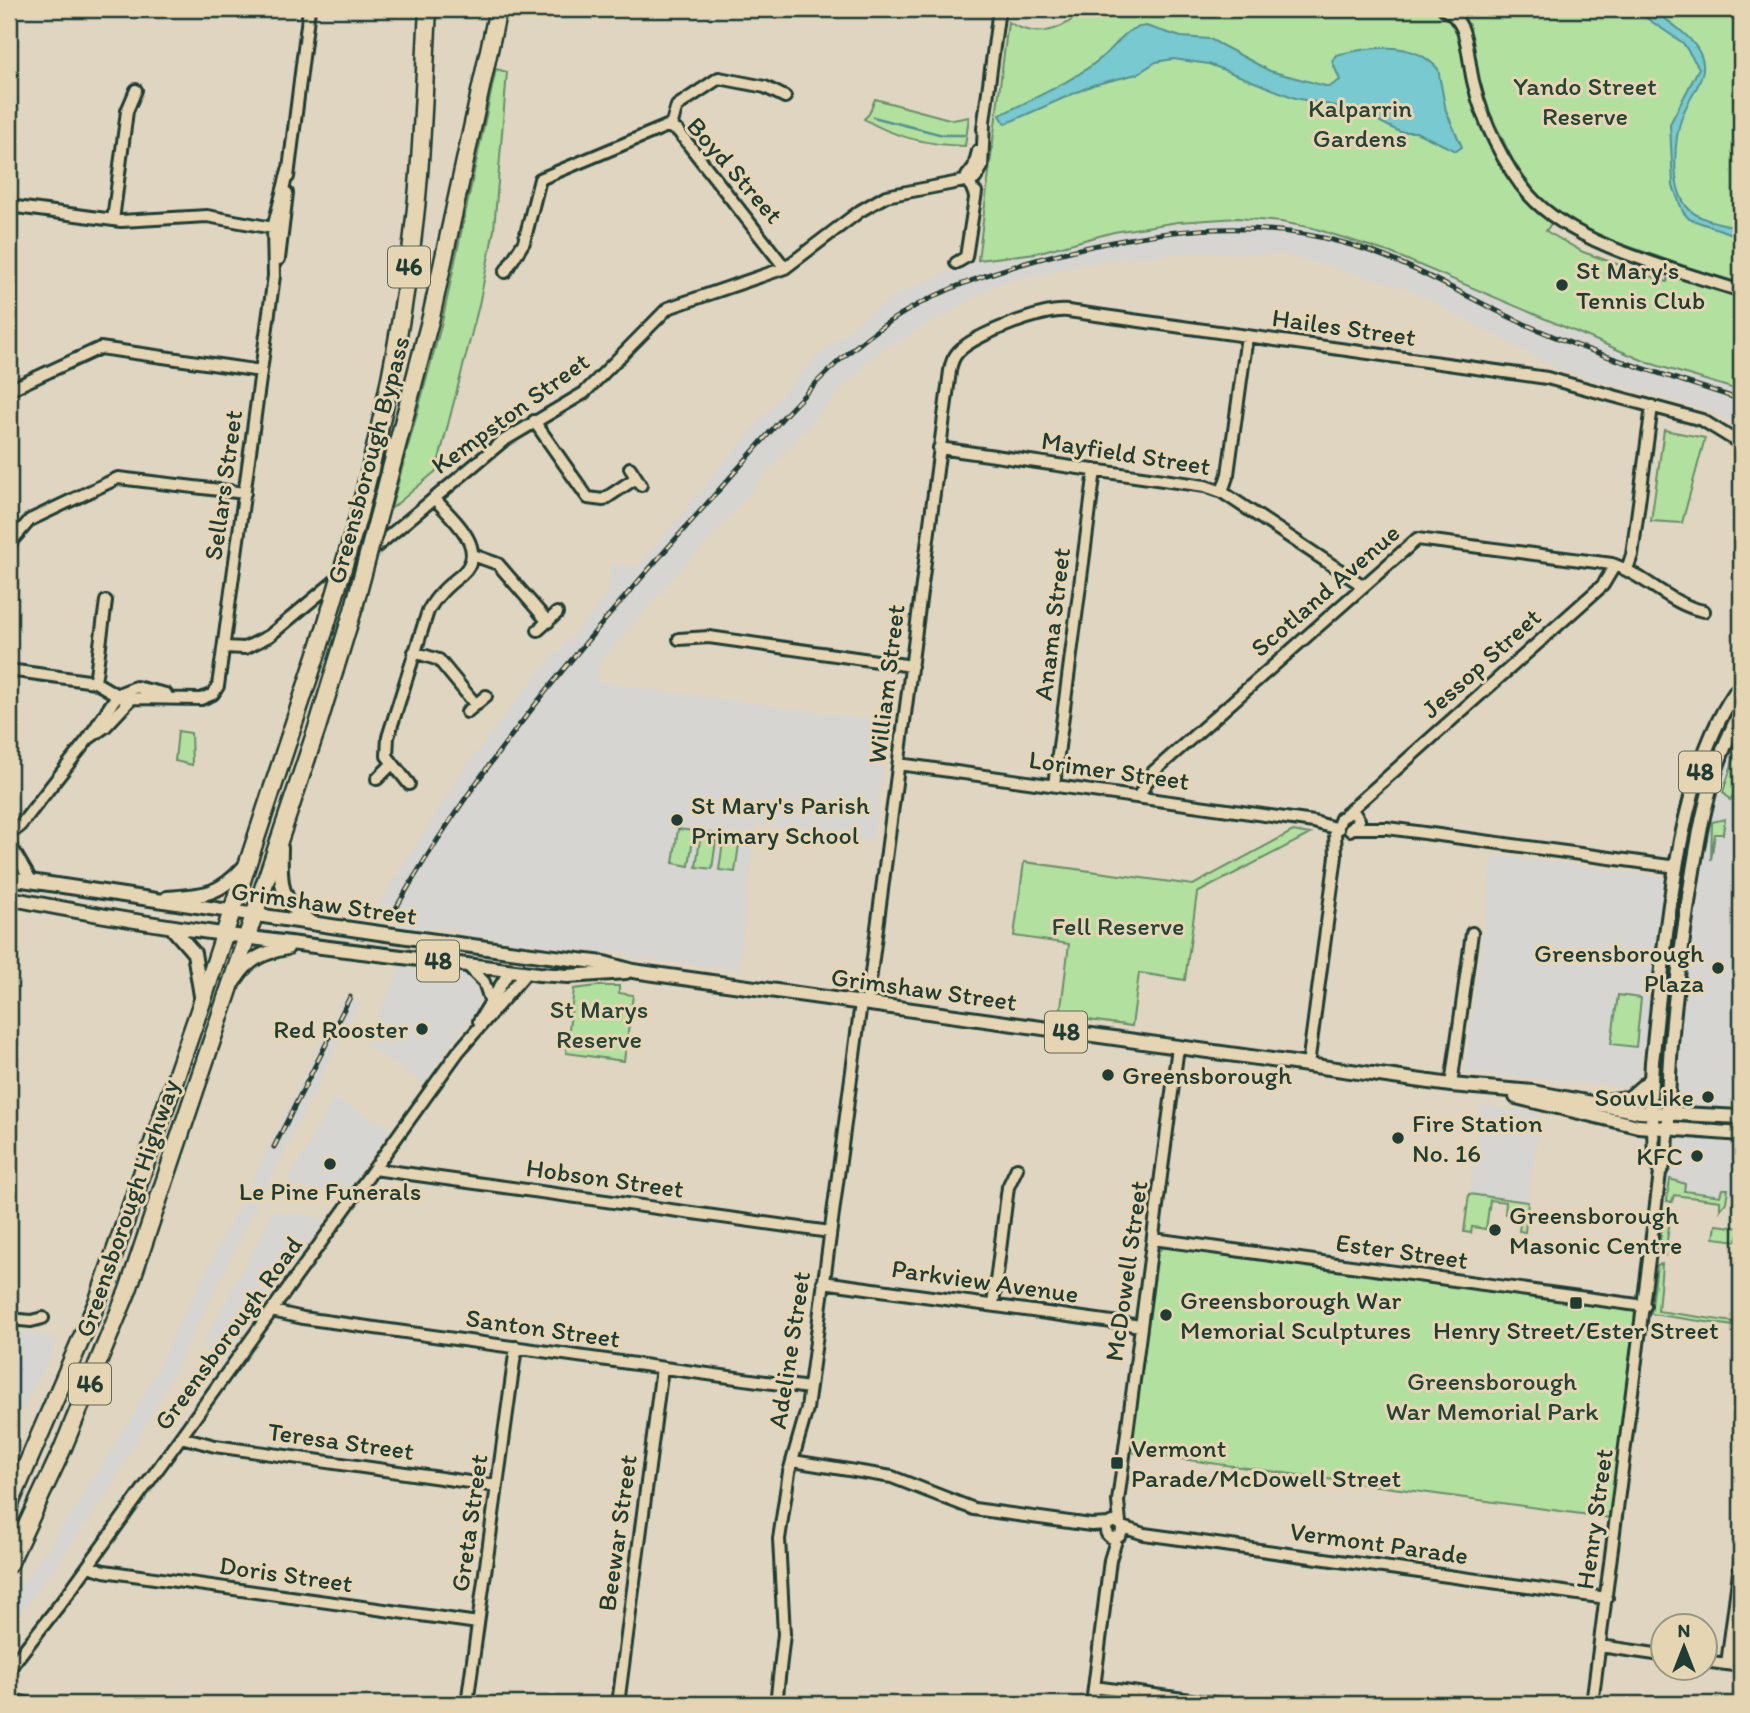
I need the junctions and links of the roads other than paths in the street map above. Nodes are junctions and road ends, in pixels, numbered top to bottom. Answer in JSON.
{"nodes":[{"id":1,"x":309,"y":9,"type":"edge"},
{"id":2,"x":428,"y":9,"type":"edge"},
{"id":3,"x":498,"y":9,"type":"edge"},
{"id":4,"x":999,"y":9,"type":"edge"},
{"id":5,"x":1444,"y":9,"type":"edge"},
{"id":6,"x":1453,"y":9,"type":"edge"},
{"id":7,"x":1471,"y":74,"type":"junction"},
{"id":8,"x":136,"y":90,"type":"dead end"},
{"id":9,"x":785,"y":97,"type":"dead end"},
{"id":10,"x":671,"y":126,"type":"junction"},
{"id":11,"x":969,"y":179,"type":"junction"},
{"id":12,"x":9,"y":206,"type":"edge"},
{"id":13,"x":113,"y":220,"type":"junction"},
{"id":14,"x":276,"y":225,"type":"junction"},
{"id":15,"x":966,"y":258,"type":"dead end"},
{"id":16,"x":785,"y":268,"type":"junction"},
{"id":17,"x":505,"y":272,"type":"dead end"},
{"id":18,"x":1741,"y":291,"type":"edge"},
{"id":19,"x":1247,"y":336,"type":"junction"},
{"id":20,"x":262,"y":368,"type":"junction"},
{"id":21,"x":950,"y":370,"type":"joint"},
{"id":22,"x":9,"y":390,"type":"edge"},
{"id":23,"x":1652,"y":406,"type":"junction"},
{"id":24,"x":534,"y":421,"type":"junction"},
{"id":25,"x":1741,"y":444,"type":"edge"},
{"id":26,"x":939,"y":447,"type":"junction"},
{"id":27,"x":1095,"y":470,"type":"junction"},
{"id":28,"x":635,"y":477,"type":"dead end"},
{"id":29,"x":1222,"y":492,"type":"junction"},
{"id":30,"x":245,"y":493,"type":"junction"},
{"id":31,"x":434,"y":498,"type":"junction"},
{"id":32,"x":9,"y":544,"type":"edge"},
{"id":33,"x":473,"y":555,"type":"junction"},
{"id":34,"x":1615,"y":565,"type":"junction"},
{"id":35,"x":1627,"y":569,"type":"junction"},
{"id":36,"x":1362,"y":585,"type":"junction"},
{"id":37,"x":106,"y":601,"type":"dead end"},
{"id":38,"x":1704,"y":611,"type":"dead end"},
{"id":39,"x":556,"y":613,"type":"dead end"},
{"id":40,"x":548,"y":622,"type":"junction"},
{"id":41,"x":538,"y":630,"type":"dead end"},
{"id":42,"x":679,"y":639,"type":"dead end"},
{"id":43,"x":224,"y":651,"type":"junction"},
{"id":44,"x":414,"y":652,"type":"junction"},
{"id":45,"x":912,"y":666,"type":"junction"},
{"id":46,"x":9,"y":670,"type":"edge"},
{"id":47,"x":95,"y":682,"type":"junction"},
{"id":48,"x":1741,"y":685,"type":"edge"},
{"id":49,"x":486,"y":696,"type":"dead end"},
{"id":50,"x":122,"y":698,"type":"junction"},
{"id":51,"x":476,"y":705,"type":"junction"},
{"id":52,"x":467,"y":712,"type":"dead end"},
{"id":53,"x":1741,"y":712,"type":"edge"},
{"id":54,"x":392,"y":764,"type":"junction"},
{"id":55,"x":899,"y":764,"type":"junction"},
{"id":56,"x":377,"y":779,"type":"dead end"},
{"id":57,"x":409,"y":784,"type":"dead end"},
{"id":58,"x":1054,"y":785,"type":"junction"},
{"id":59,"x":1138,"y":797,"type":"junction"},
{"id":60,"x":1346,"y":823,"type":"junction"},
{"id":61,"x":14,"y":831,"type":"edge"},
{"id":62,"x":281,"y":834,"type":"junction"},
{"id":63,"x":10,"y":851,"type":"edge"},
{"id":64,"x":244,"y":867,"type":"junction"},
{"id":65,"x":1677,"y":867,"type":"junction"},
{"id":66,"x":1693,"y":869,"type":"junction"},
{"id":67,"x":9,"y":878,"type":"edge"},
{"id":68,"x":32,"y":882,"type":"junction"},
{"id":69,"x":9,"y":898,"type":"edge"},
{"id":70,"x":145,"y":899,"type":"junction"},
{"id":71,"x":230,"y":913,"type":"junction"},
{"id":72,"x":253,"y":915,"type":"junction"},
{"id":73,"x":312,"y":922,"type":"junction"},
{"id":74,"x":174,"y":930,"type":"junction"},
{"id":75,"x":1472,"y":933,"type":"dead end"},
{"id":76,"x":223,"y":936,"type":"junction"},
{"id":77,"x":245,"y":939,"type":"junction"},
{"id":78,"x":305,"y":945,"type":"junction"},
{"id":79,"x":529,"y":954,"type":"junction"},
{"id":80,"x":466,"y":964,"type":"junction"},
{"id":81,"x":510,"y":970,"type":"junction"},
{"id":82,"x":634,"y":971,"type":"junction"},
{"id":83,"x":527,"y":972,"type":"junction"},
{"id":84,"x":228,"y":993,"type":"junction"},
{"id":85,"x":490,"y":1000,"type":"junction"},
{"id":86,"x":202,"y":1002,"type":"junction"},
{"id":87,"x":864,"y":1003,"type":"junction"},
{"id":88,"x":475,"y":1029,"type":"junction"},
{"id":89,"x":1178,"y":1047,"type":"junction"},
{"id":90,"x":1308,"y":1065,"type":"junction"},
{"id":91,"x":1651,"y":1079,"type":"junction"},
{"id":92,"x":1451,"y":1085,"type":"junction"},
{"id":93,"x":1499,"y":1091,"type":"junction"},
{"id":94,"x":1592,"y":1102,"type":"junction"},
{"id":95,"x":1652,"y":1113,"type":"junction"},
{"id":96,"x":1668,"y":1113,"type":"junction"},
{"id":97,"x":1741,"y":1117,"type":"edge"},
{"id":98,"x":1653,"y":1128,"type":"junction"},
{"id":99,"x":1668,"y":1129,"type":"junction"},
{"id":100,"x":1741,"y":1134,"type":"edge"},
{"id":101,"x":1017,"y":1168,"type":"dead end"},
{"id":102,"x":374,"y":1169,"type":"junction"},
{"id":103,"x":1660,"y":1173,"type":"junction"},
{"id":104,"x":830,"y":1232,"type":"junction"},
{"id":105,"x":1153,"y":1239,"type":"junction"},
{"id":106,"x":823,"y":1282,"type":"junction"},
{"id":107,"x":993,"y":1305,"type":"junction"},
{"id":108,"x":1644,"y":1306,"type":"junction"},
{"id":109,"x":272,"y":1311,"type":"junction"},
{"id":110,"x":43,"y":1318,"type":"dead end"},
{"id":111,"x":9,"y":1319,"type":"edge"},
{"id":112,"x":1141,"y":1326,"type":"junction"},
{"id":113,"x":516,"y":1348,"type":"junction"},
{"id":114,"x":662,"y":1368,"type":"junction"},
{"id":115,"x":809,"y":1388,"type":"junction"},
{"id":116,"x":181,"y":1437,"type":"junction"},
{"id":117,"x":793,"y":1461,"type":"junction"},
{"id":118,"x":496,"y":1486,"type":"junction"},
{"id":119,"x":9,"y":1506,"type":"edge"},
{"id":120,"x":1114,"y":1530,"type":"junction"},
{"id":121,"x":1741,"y":1556,"type":"edge"},
{"id":122,"x":9,"y":1564,"type":"edge"},
{"id":123,"x":89,"y":1566,"type":"junction"},
{"id":124,"x":1607,"y":1598,"type":"junction"},
{"id":125,"x":478,"y":1623,"type":"junction"},
{"id":126,"x":1600,"y":1646,"type":"junction"},
{"id":127,"x":1648,"y":1653,"type":"edge"},
{"id":128,"x":1718,"y":1663,"type":"edge"},
{"id":129,"x":1727,"y":1664,"type":"junction"},
{"id":130,"x":10,"y":1665,"type":"edge"},
{"id":131,"x":1741,"y":1666,"type":"edge"},
{"id":132,"x":1094,"y":1687,"type":"junction"},
{"id":133,"x":9,"y":1699,"type":"edge"},
{"id":134,"x":29,"y":1704,"type":"edge"},
{"id":135,"x":467,"y":1704,"type":"edge"},
{"id":136,"x":618,"y":1704,"type":"edge"},
{"id":137,"x":776,"y":1704,"type":"edge"},
{"id":138,"x":1092,"y":1704,"type":"edge"},
{"id":139,"x":1221,"y":1704,"type":"edge"},
{"id":140,"x":1592,"y":1704,"type":"edge"}],
"edges":[{"from":1,"to":14,"type":"street","name":"Sellars Street"},
{"from":2,"to":64,"type":"highway","name":"Greensborough Bypass","number":"46","bridge":true},
{"from":3,"to":62,"type":"highway","name":"Greensborough Bypass","number":"46","bridge":true},
{"from":4,"to":11,"type":"street"},
{"from":5,"to":7,"type":"street"},
{"from":6,"to":7,"type":"street"},
{"from":7,"to":18,"type":"street"},
{"from":8,"to":13,"type":"street"},
{"from":9,"to":10,"type":"street"},
{"from":10,"to":16,"type":"street","name":"Boyd Street"},
{"from":10,"to":17,"type":"street","name":"Boyd Street"},
{"from":11,"to":15,"type":"street"},
{"from":11,"to":16,"type":"street","name":"Kempston Street"},
{"from":12,"to":13,"type":"street"},
{"from":13,"to":14,"type":"street"},
{"from":14,"to":20,"type":"street","name":"Sellars Street"},
{"from":16,"to":24,"type":"street","name":"Kempston Street"},
{"from":19,"to":21,"type":"street","name":"Hailes Street"},
{"from":19,"to":23,"type":"street","name":"Hailes Street"},
{"from":19,"to":29,"type":"street"},
{"from":20,"to":22,"type":"street"},
{"from":20,"to":30,"type":"street","name":"Sellars Street"},
{"from":21,"to":26,"type":"street","name":"William Street"},
{"from":23,"to":25,"type":"street","name":"Hailes Street"},
{"from":23,"to":35,"type":"street"},
{"from":24,"to":28,"type":"street"},
{"from":24,"to":31,"type":"street","name":"Kempston Street"},
{"from":26,"to":27,"type":"street","name":"Mayfield Street"},
{"from":26,"to":45,"type":"street","name":"William Street"},
{"from":27,"to":29,"type":"street","name":"Mayfield Street"},
{"from":27,"to":58,"type":"street","name":"Anama Street"},
{"from":29,"to":36,"type":"street","name":"Mayfield Street"},
{"from":30,"to":32,"type":"street"},
{"from":30,"to":43,"type":"street","name":"Sellars Street"},
{"from":31,"to":33,"type":"street"},
{"from":31,"to":43,"type":"street","name":"Kempston Street"},
{"from":33,"to":40,"type":"street"},
{"from":33,"to":44,"type":"street"},
{"from":34,"to":35,"type":"street","name":"Scotland Avenue"},
{"from":34,"to":36,"type":"street","name":"Scotland Avenue"},
{"from":34,"to":60,"type":"street","name":"Jessop Street"},
{"from":35,"to":38,"type":"street","name":"Scotland Avenue"},
{"from":36,"to":59,"type":"street","name":"Scotland Avenue"},
{"from":37,"to":47,"type":"street"},
{"from":39,"to":40,"type":"street"},
{"from":40,"to":41,"type":"street"},
{"from":42,"to":45,"type":"street"},
{"from":43,"to":50,"type":"street","name":"Sellars Street"},
{"from":44,"to":51,"type":"street"},
{"from":44,"to":54,"type":"street"},
{"from":45,"to":55,"type":"street","name":"William Street"},
{"from":46,"to":47,"type":"street"},
{"from":47,"to":50,"type":"street"},
{"from":48,"to":65,"type":"main road","number":"48"},
{"from":49,"to":51,"type":"street"},
{"from":50,"to":61,"type":"street"},
{"from":51,"to":52,"type":"street"},
{"from":53,"to":66,"type":"main road","number":"48"},
{"from":54,"to":56,"type":"street"},
{"from":54,"to":57,"type":"street"},
{"from":55,"to":58,"type":"street","name":"Lorimer Street"},
{"from":55,"to":87,"type":"street","name":"William Street"},
{"from":58,"to":59,"type":"street","name":"Lorimer Street"},
{"from":59,"to":60,"type":"street","name":"Lorimer Street"},
{"from":60,"to":65,"type":"street","name":"Lorimer Street"},
{"from":60,"to":90,"type":"street","name":"Jessop Street"},
{"from":61,"to":63,"type":"street"},
{"from":62,"to":72,"type":"highway","name":"Greensborough Bypass","number":"46"},
{"from":62,"to":73,"type":"main road"},
{"from":63,"to":68,"type":"street"},
{"from":64,"to":70,"type":"main road"},
{"from":64,"to":71,"type":"highway","name":"Greensborough Bypass","number":"46"},
{"from":65,"to":66,"type":"main road"},
{"from":65,"to":91,"type":"main road","number":"48"},
{"from":66,"to":96,"type":"main road","number":"48"},
{"from":67,"to":68,"type":"main road","name":"Grimshaw Street","number":"48"},
{"from":68,"to":70,"type":"main road","name":"Grimshaw Street","number":"48"},
{"from":69,"to":74,"type":"main road","name":"Grimshaw Street","number":"48"},
{"from":70,"to":71,"type":"main road","name":"Grimshaw Street","number":"48"},
{"from":71,"to":72,"type":"main road","name":"Grimshaw Street","number":"48"},
{"from":71,"to":76,"type":"highway","number":"46"},
{"from":72,"to":73,"type":"main road","name":"Grimshaw Street","number":"48"},
{"from":72,"to":77,"type":"highway","number":"46"},
{"from":73,"to":79,"type":"main road","name":"Grimshaw Street","number":"48"},
{"from":74,"to":76,"type":"main road","name":"Grimshaw Street","number":"48"},
{"from":74,"to":86,"type":"main road"},
{"from":75,"to":92,"type":"street"},
{"from":76,"to":77,"type":"main road","name":"Grimshaw Street","number":"48"},
{"from":76,"to":86,"type":"highway","name":"Greensborough Highway","number":"46"},
{"from":77,"to":78,"type":"main road","name":"Grimshaw Street","number":"48"},
{"from":77,"to":84,"type":"highway","name":"Greensborough Highway","number":"46"},
{"from":78,"to":80,"type":"main road","name":"Grimshaw Street","number":"48"},
{"from":78,"to":84,"type":"main road"},
{"from":79,"to":81,"type":"main road","name":"Greensborough Road"},
{"from":79,"to":82,"type":"main road","name":"Grimshaw Street","number":"48"},
{"from":79,"to":83,"type":"main road"},
{"from":80,"to":81,"type":"main road","name":"Grimshaw Street","number":"48"},
{"from":80,"to":85,"type":"street"},
{"from":81,"to":83,"type":"main road","name":"Grimshaw Street","number":"48"},
{"from":81,"to":85,"type":"street","name":"Greensborough Road"},
{"from":82,"to":83,"type":"main road","name":"Grimshaw Street","number":"48"},
{"from":82,"to":87,"type":"main road","name":"Grimshaw Street","number":"48"},
{"from":83,"to":88,"type":"street","name":"Greensborough Road"},
{"from":84,"to":122,"type":"highway","name":"Greensborough Highway","number":"46"},
{"from":85,"to":88,"type":"street","name":"Greensborough Road"},
{"from":86,"to":119,"type":"highway","name":"Greensborough Highway","number":"46"},
{"from":87,"to":89,"type":"main road","name":"Grimshaw Street","number":"48"},
{"from":87,"to":104,"type":"street","name":"Adeline Street"},
{"from":88,"to":102,"type":"street","name":"Greensborough Road"},
{"from":89,"to":90,"type":"main road","name":"Grimshaw Street","number":"48"},
{"from":89,"to":105,"type":"street","name":"McDowell Street"},
{"from":90,"to":92,"type":"main road","name":"Grimshaw Street","number":"48"},
{"from":91,"to":94,"type":"main road"},
{"from":91,"to":95,"type":"main road","number":"48"},
{"from":92,"to":93,"type":"main road","name":"Grimshaw Street","number":"48"},
{"from":93,"to":94,"type":"main road","name":"Grimshaw Street","number":"48"},
{"from":93,"to":98,"type":"main road","name":"Grimshaw Street","number":"48"},
{"from":94,"to":95,"type":"main road","name":"Grimshaw Street","number":"48"},
{"from":95,"to":96,"type":"main road","name":"Grimshaw Street"},
{"from":95,"to":98,"type":"main road"},
{"from":96,"to":97,"type":"main road","name":"Grimshaw Street"},
{"from":96,"to":99,"type":"main road","number":"48"},
{"from":98,"to":99,"type":"main road","name":"Grimshaw Street","number":"48"},
{"from":98,"to":103,"type":"street","name":"Henry Street"},
{"from":99,"to":100,"type":"main road","name":"Grimshaw Street"},
{"from":99,"to":103,"type":"street","name":"Henry Street"},
{"from":101,"to":107,"type":"street"},
{"from":102,"to":104,"type":"street","name":"Hobson Street"},
{"from":102,"to":109,"type":"street","name":"Greensborough Road"},
{"from":103,"to":108,"type":"street","name":"Henry Street"},
{"from":104,"to":106,"type":"street","name":"Adeline Street"},
{"from":105,"to":108,"type":"street","name":"Ester Street"},
{"from":105,"to":112,"type":"street","name":"McDowell Street"},
{"from":106,"to":107,"type":"street","name":"Parkview Avenue"},
{"from":106,"to":115,"type":"street","name":"Adeline Street"},
{"from":107,"to":112,"type":"street","name":"Parkview Avenue"},
{"from":108,"to":124,"type":"street","name":"Henry Street"},
{"from":109,"to":113,"type":"street","name":"Santon Street"},
{"from":109,"to":116,"type":"street","name":"Greensborough Road"},
{"from":110,"to":111,"type":"street"},
{"from":112,"to":120,"type":"street","name":"McDowell Street"},
{"from":113,"to":114,"type":"street","name":"Santon Street"},
{"from":113,"to":118,"type":"street","name":"Greta Street"},
{"from":114,"to":115,"type":"street","name":"Santon Street"},
{"from":114,"to":136,"type":"street","name":"Beewar Street"},
{"from":115,"to":117,"type":"street","name":"Adeline Street"},
{"from":116,"to":118,"type":"street","name":"Teresa Street"},
{"from":116,"to":123,"type":"street","name":"Greensborough Road"},
{"from":117,"to":120,"type":"street","name":"Vermont Parade"},
{"from":117,"to":137,"type":"street","name":"Adeline Street"},
{"from":118,"to":125,"type":"street","name":"Greta Street"},
{"from":120,"to":124,"type":"street","name":"Vermont Parade"},
{"from":120,"to":132,"type":"street","name":"McDowell Street"},
{"from":121,"to":129,"type":"street"},
{"from":123,"to":125,"type":"street","name":"Doris Street"},
{"from":123,"to":130,"type":"street","name":"Greensborough Road"},
{"from":124,"to":126,"type":"street","name":"Henry Street"},
{"from":125,"to":135,"type":"street","name":"Greta Street"},
{"from":126,"to":127,"type":"street"},
{"from":126,"to":140,"type":"street","name":"Henry Street"},
{"from":128,"to":129,"type":"street"},
{"from":129,"to":131,"type":"street"},
{"from":132,"to":138,"type":"street","name":"McDowell Street"},
{"from":132,"to":139,"type":"street"},
{"from":133,"to":134,"type":"street"}]}
